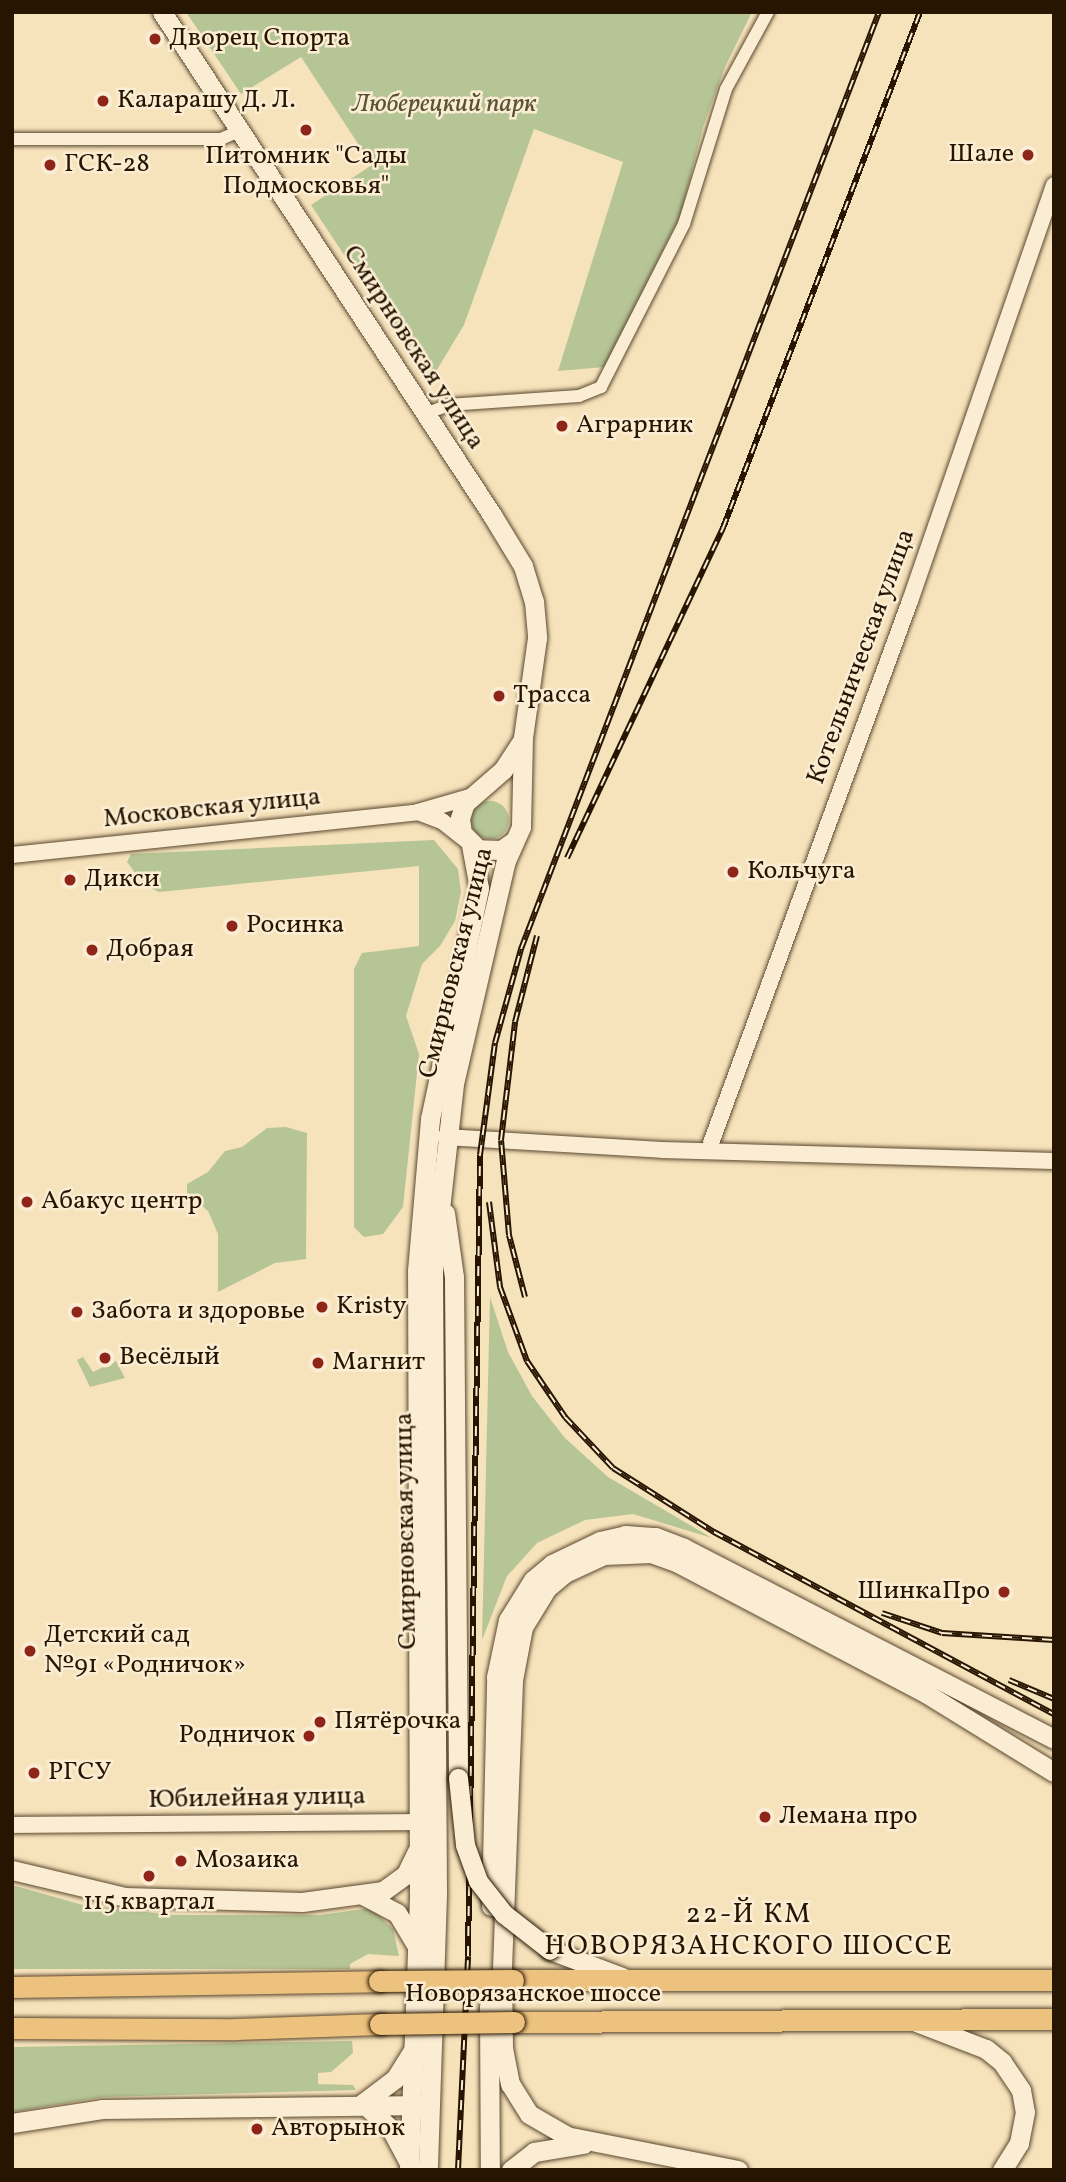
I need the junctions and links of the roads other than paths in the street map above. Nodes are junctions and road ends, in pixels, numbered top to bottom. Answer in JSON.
{"nodes":[{"id":1,"x":162,"y":12,"type":"edge"},
{"id":2,"x":768,"y":12,"type":"edge"},
{"id":3,"x":239,"y":131,"type":"junction"},
{"id":4,"x":12,"y":139,"type":"edge"},
{"id":5,"x":1054,"y":185,"type":"edge"},
{"id":6,"x":425,"y":414,"type":"junction"},
{"id":7,"x":523,"y":738,"type":"junction"},
{"id":8,"x":474,"y":795,"type":"junction"},
{"id":9,"x":520,"y":811,"type":"junction"},
{"id":10,"x":418,"y":812,"type":"junction"},
{"id":11,"x":514,"y":841,"type":"junction"},
{"id":12,"x":468,"y":842,"type":"junction"},
{"id":13,"x":12,"y":855,"type":"edge"},
{"id":14,"x":445,"y":1138,"type":"junction"},
{"id":15,"x":711,"y":1143,"type":"junction"},
{"id":16,"x":588,"y":1144,"type":"junction"},
{"id":17,"x":777,"y":1152,"type":"junction"},
{"id":18,"x":1054,"y":1161,"type":"edge"},
{"id":19,"x":440,"y":1177,"type":"junction"},
{"id":20,"x":1054,"y":1739,"type":"edge"},
{"id":21,"x":1054,"y":1772,"type":"edge"},
{"id":22,"x":419,"y":1822,"type":"junction"},
{"id":23,"x":12,"y":1825,"type":"edge"},
{"id":24,"x":418,"y":1847,"type":"junction"},
{"id":25,"x":12,"y":1870,"type":"edge"},
{"id":26,"x":428,"y":1894,"type":"junction"},
{"id":27,"x":363,"y":1895,"type":"junction"},
{"id":28,"x":417,"y":1948,"type":"junction"},
{"id":29,"x":12,"y":1980,"type":"edge"},
{"id":30,"x":1053,"y":1980,"type":"edge"},
{"id":31,"x":633,"y":1981,"type":"junction"},
{"id":32,"x":58,"y":1986,"type":"junction"},
{"id":33,"x":12,"y":1987,"type":"edge"},
{"id":34,"x":1054,"y":2019,"type":"edge"},
{"id":35,"x":912,"y":2020,"type":"junction"},
{"id":36,"x":12,"y":2028,"type":"edge"},
{"id":37,"x":415,"y":2046,"type":"junction"},
{"id":38,"x":363,"y":2103,"type":"junction"},
{"id":39,"x":423,"y":2105,"type":"junction"},
{"id":40,"x":12,"y":2123,"type":"edge"},
{"id":41,"x":591,"y":2143,"type":"junction"},
{"id":42,"x":416,"y":2168,"type":"edge"},
{"id":43,"x":490,"y":2170,"type":"edge"},
{"id":44,"x":511,"y":2170,"type":"edge"},
{"id":45,"x":738,"y":2170,"type":"edge"},
{"id":46,"x":1002,"y":2170,"type":"edge"}],
"edges":[{"from":1,"to":3,"type":"main road","name":"Смирновская улица"},
{"from":2,"to":6,"type":"street"},
{"from":3,"to":4,"type":"street"},
{"from":3,"to":6,"type":"main road","name":"Смирновская улица"},
{"from":5,"to":15,"type":"street","name":"Котельническая улица"},
{"from":6,"to":7,"type":"main road","name":"Смирновская улица"},
{"from":7,"to":8,"type":"main road","name":"Смирновская улица"},
{"from":7,"to":9,"type":"main road","name":"Смирновская улица"},
{"from":8,"to":9,"type":"main road"},
{"from":8,"to":10,"type":"street","name":"Московская улица"},
{"from":8,"to":12,"type":"main road","name":"Смирновская улица"},
{"from":9,"to":11,"type":"main road","name":"Смирновская улица"},
{"from":10,"to":12,"type":"street"},
{"from":10,"to":13,"type":"street","name":"Московская улица"},
{"from":11,"to":12,"type":"main road","name":"Смирновская улица"},
{"from":11,"to":14,"type":"main road","name":"Смирновская улица"},
{"from":12,"to":22,"type":"main road","name":"Смирновская улица"},
{"from":14,"to":16,"type":"street"},
{"from":14,"to":19,"type":"main road","name":"Смирновская улица"},
{"from":15,"to":16,"type":"street"},
{"from":15,"to":17,"type":"street"},
{"from":16,"to":17,"type":"street"},
{"from":17,"to":18,"type":"street"},
{"from":19,"to":26,"type":"main road","name":"Смирновская улица"},
{"from":19,"to":31,"type":"main road","bridge":true},
{"from":20,"to":43,"type":"main road"},
{"from":21,"to":41,"type":"main road"},
{"from":22,"to":23,"type":"street","name":"Юбилейная улица"},
{"from":22,"to":24,"type":"main road","name":"Смирновская улица"},
{"from":24,"to":26,"type":"main road","name":"Смирновская улица"},
{"from":24,"to":27,"type":"main road"},
{"from":25,"to":27,"type":"main road"},
{"from":26,"to":28,"type":"main road"},
{"from":26,"to":39,"type":"main road"},
{"from":27,"to":28,"type":"main road"},
{"from":28,"to":37,"type":"main road"},
{"from":29,"to":32,"type":"main road"},
{"from":30,"to":31,"type":"highway","name":"Новорязанское шоссе"},
{"from":31,"to":32,"type":"highway","name":"Новорязанское шоссе","bridge":true},
{"from":32,"to":33,"type":"highway","name":"Новорязанское шоссе"},
{"from":34,"to":35,"type":"highway","name":"Новорязанское шоссе"},
{"from":35,"to":36,"type":"highway","name":"Новорязанское шоссе","bridge":true},
{"from":35,"to":46,"type":"main road"},
{"from":37,"to":38,"type":"main road"},
{"from":37,"to":39,"type":"main road"},
{"from":38,"to":39,"type":"main road"},
{"from":38,"to":40,"type":"main road"},
{"from":38,"to":42,"type":"main road"},
{"from":39,"to":42,"type":"main road"},
{"from":41,"to":44,"type":"main road"},
{"from":41,"to":45,"type":"main road"}]}
